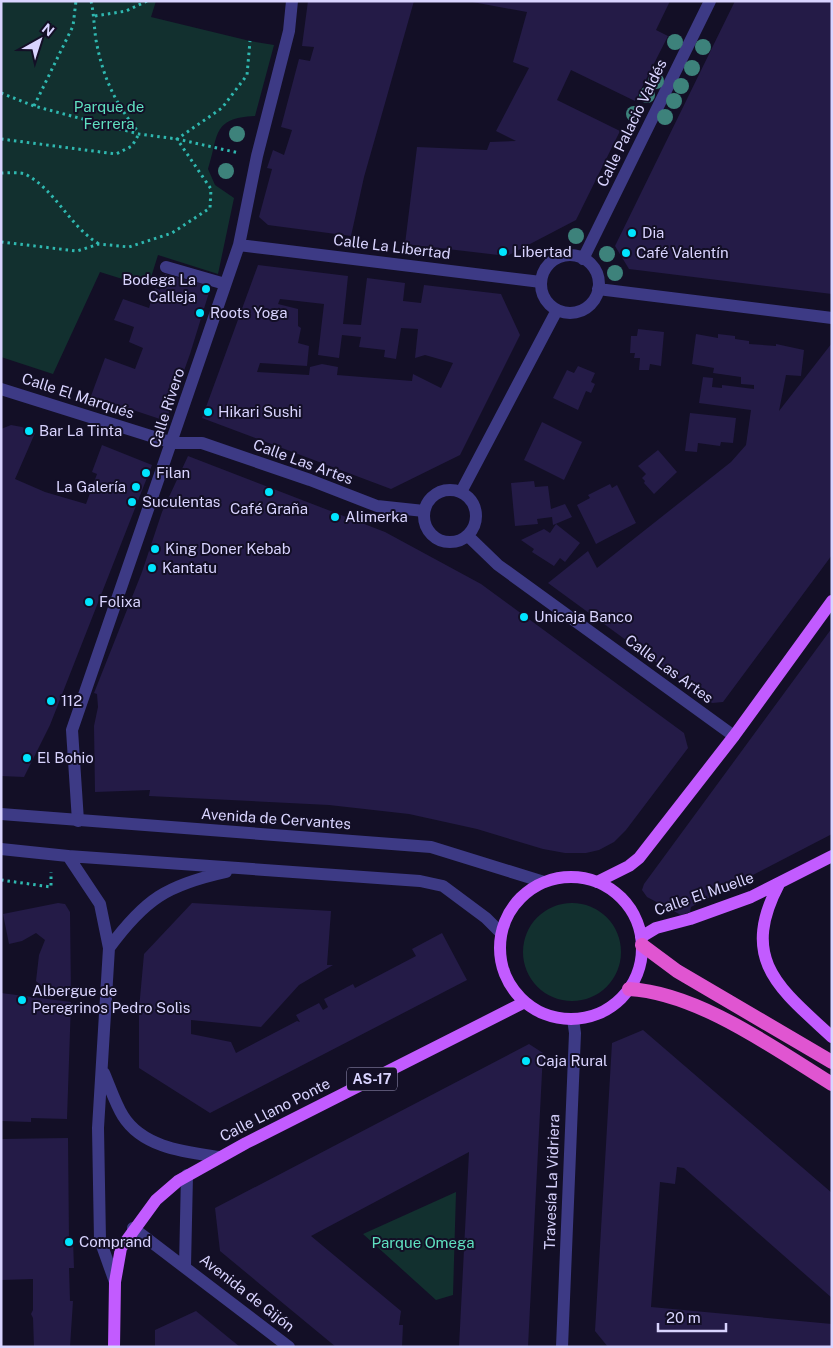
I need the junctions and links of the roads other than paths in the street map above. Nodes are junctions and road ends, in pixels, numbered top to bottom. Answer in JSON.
{"nodes":[{"id":1,"x":292,"y":1,"type":"edge"},
{"id":2,"x":710,"y":1,"type":"edge"},
{"id":3,"x":239,"y":245,"type":"junction"},
{"id":4,"x":583,"y":259,"type":"junction"},
{"id":5,"x":166,"y":267,"type":"dead end"},
{"id":6,"x":541,"y":282,"type":"junction"},
{"id":7,"x":225,"y":284,"type":"junction"},
{"id":8,"x":598,"y":289,"type":"junction"},
{"id":9,"x":557,"y":310,"type":"junction"},
{"id":10,"x":832,"y":318,"type":"edge"},
{"id":11,"x":1,"y":389,"type":"edge"},
{"id":12,"x":172,"y":443,"type":"junction"},
{"id":13,"x":461,"y":492,"type":"junction"},
{"id":14,"x":424,"y":511,"type":"junction"},
{"id":15,"x":468,"y":536,"type":"junction"},
{"id":16,"x":832,"y":601,"type":"edge"},
{"id":17,"x":734,"y":736,"type":"junction"},
{"id":18,"x":1,"y":814,"type":"edge"},
{"id":19,"x":78,"y":821,"type":"junction"},
{"id":20,"x":1,"y":849,"type":"edge"},
{"id":21,"x":68,"y":856,"type":"junction"},
{"id":22,"x":832,"y":856,"type":"edge"},
{"id":23,"x":240,"y":868,"type":"junction"},
{"id":24,"x":544,"y":882,"type":"junction"},
{"id":25,"x":597,"y":882,"type":"junction"},
{"id":26,"x":779,"y":884,"type":"junction"},
{"id":27,"x":500,"y":933,"type":"junction"},
{"id":28,"x":641,"y":941,"type":"junction"},
{"id":29,"x":109,"y":948,"type":"junction"},
{"id":30,"x":629,"y":989,"type":"junction"},
{"id":31,"x":524,"y":1002,"type":"junction"},
{"id":32,"x":573,"y":1019,"type":"junction"},
{"id":33,"x":832,"y":1037,"type":"edge"},
{"id":34,"x":832,"y":1062,"type":"edge"},
{"id":35,"x":103,"y":1071,"type":"junction"},
{"id":36,"x":832,"y":1084,"type":"edge"},
{"id":37,"x":219,"y":1157,"type":"junction"},
{"id":38,"x":187,"y":1175,"type":"junction"},
{"id":39,"x":133,"y":1228,"type":"junction"},
{"id":40,"x":184,"y":1266,"type":"junction"},
{"id":41,"x":115,"y":1282,"type":"junction"},
{"id":42,"x":114,"y":1347,"type":"edge"},
{"id":43,"x":289,"y":1347,"type":"edge"},
{"id":44,"x":562,"y":1347,"type":"edge"}],
"edges":[{"from":1,"to":3,"type":"street","name":"Calle Rivero"},
{"from":2,"to":4,"type":"street","name":"Calle Palacio Valdés"},
{"from":3,"to":6,"type":"street","name":"Calle La Libertad"},
{"from":3,"to":7,"type":"street","name":"Calle Rivero"},
{"from":4,"to":6,"type":"street"},
{"from":4,"to":8,"type":"street"},
{"from":5,"to":7,"type":"street"},
{"from":6,"to":9,"type":"street"},
{"from":7,"to":12,"type":"street","name":"Calle Rivero"},
{"from":8,"to":9,"type":"street"},
{"from":8,"to":10,"type":"street"},
{"from":9,"to":13,"type":"street"},
{"from":11,"to":12,"type":"street","name":"Calle El Marqués"},
{"from":12,"to":14,"type":"street","name":"Calle Las Artes"},
{"from":12,"to":19,"type":"street","name":"Calle Rivero"},
{"from":13,"to":14,"type":"street"},
{"from":13,"to":15,"type":"street"},
{"from":14,"to":15,"type":"street"},
{"from":15,"to":17,"type":"street","name":"Calle Las Artes"},
{"from":16,"to":17,"type":"main road"},
{"from":17,"to":25,"type":"main road"},
{"from":18,"to":19,"type":"street","name":"Avenida de Cervantes"},
{"from":19,"to":24,"type":"street","name":"Avenida de Cervantes"},
{"from":20,"to":21,"type":"street"},
{"from":21,"to":23,"type":"street"},
{"from":21,"to":29,"type":"street","number":"AS-17"},
{"from":22,"to":26,"type":"main road","name":"Calle El Muelle"},
{"from":23,"to":27,"type":"street"},
{"from":23,"to":29,"type":"street"},
{"from":24,"to":25,"type":"main road"},
{"from":24,"to":27,"type":"main road"},
{"from":25,"to":28,"type":"main road"},
{"from":26,"to":28,"type":"main road","name":"Calle El Muelle"},
{"from":26,"to":33,"type":"main road"},
{"from":27,"to":31,"type":"main road"},
{"from":28,"to":30,"type":"main road"},
{"from":28,"to":34,"type":"highway"},
{"from":29,"to":35,"type":"street","number":"AS-17"},
{"from":30,"to":32,"type":"main road"},
{"from":30,"to":36,"type":"highway"},
{"from":31,"to":32,"type":"main road"},
{"from":31,"to":37,"type":"main road","name":"Calle Llano Ponte","number":"AS-17"},
{"from":32,"to":44,"type":"street","name":"Travesía La Vidriera"},
{"from":35,"to":37,"type":"street"},
{"from":35,"to":41,"type":"street","number":"AS-17"},
{"from":37,"to":38,"type":"main road","name":"Calle Llano Ponte","number":"AS-17"},
{"from":38,"to":39,"type":"main road","name":"Calle Llano Ponte","number":"AS-17"},
{"from":38,"to":40,"type":"street","name":"Avenida de Gijón"},
{"from":39,"to":40,"type":"street","name":"Avenida de Gijón"},
{"from":39,"to":41,"type":"main road","name":"Calle Llano Ponte","number":"AS-17"},
{"from":40,"to":43,"type":"street","name":"Avenida de Gijón"},
{"from":41,"to":42,"type":"main road","number":"AS-17"}]}
